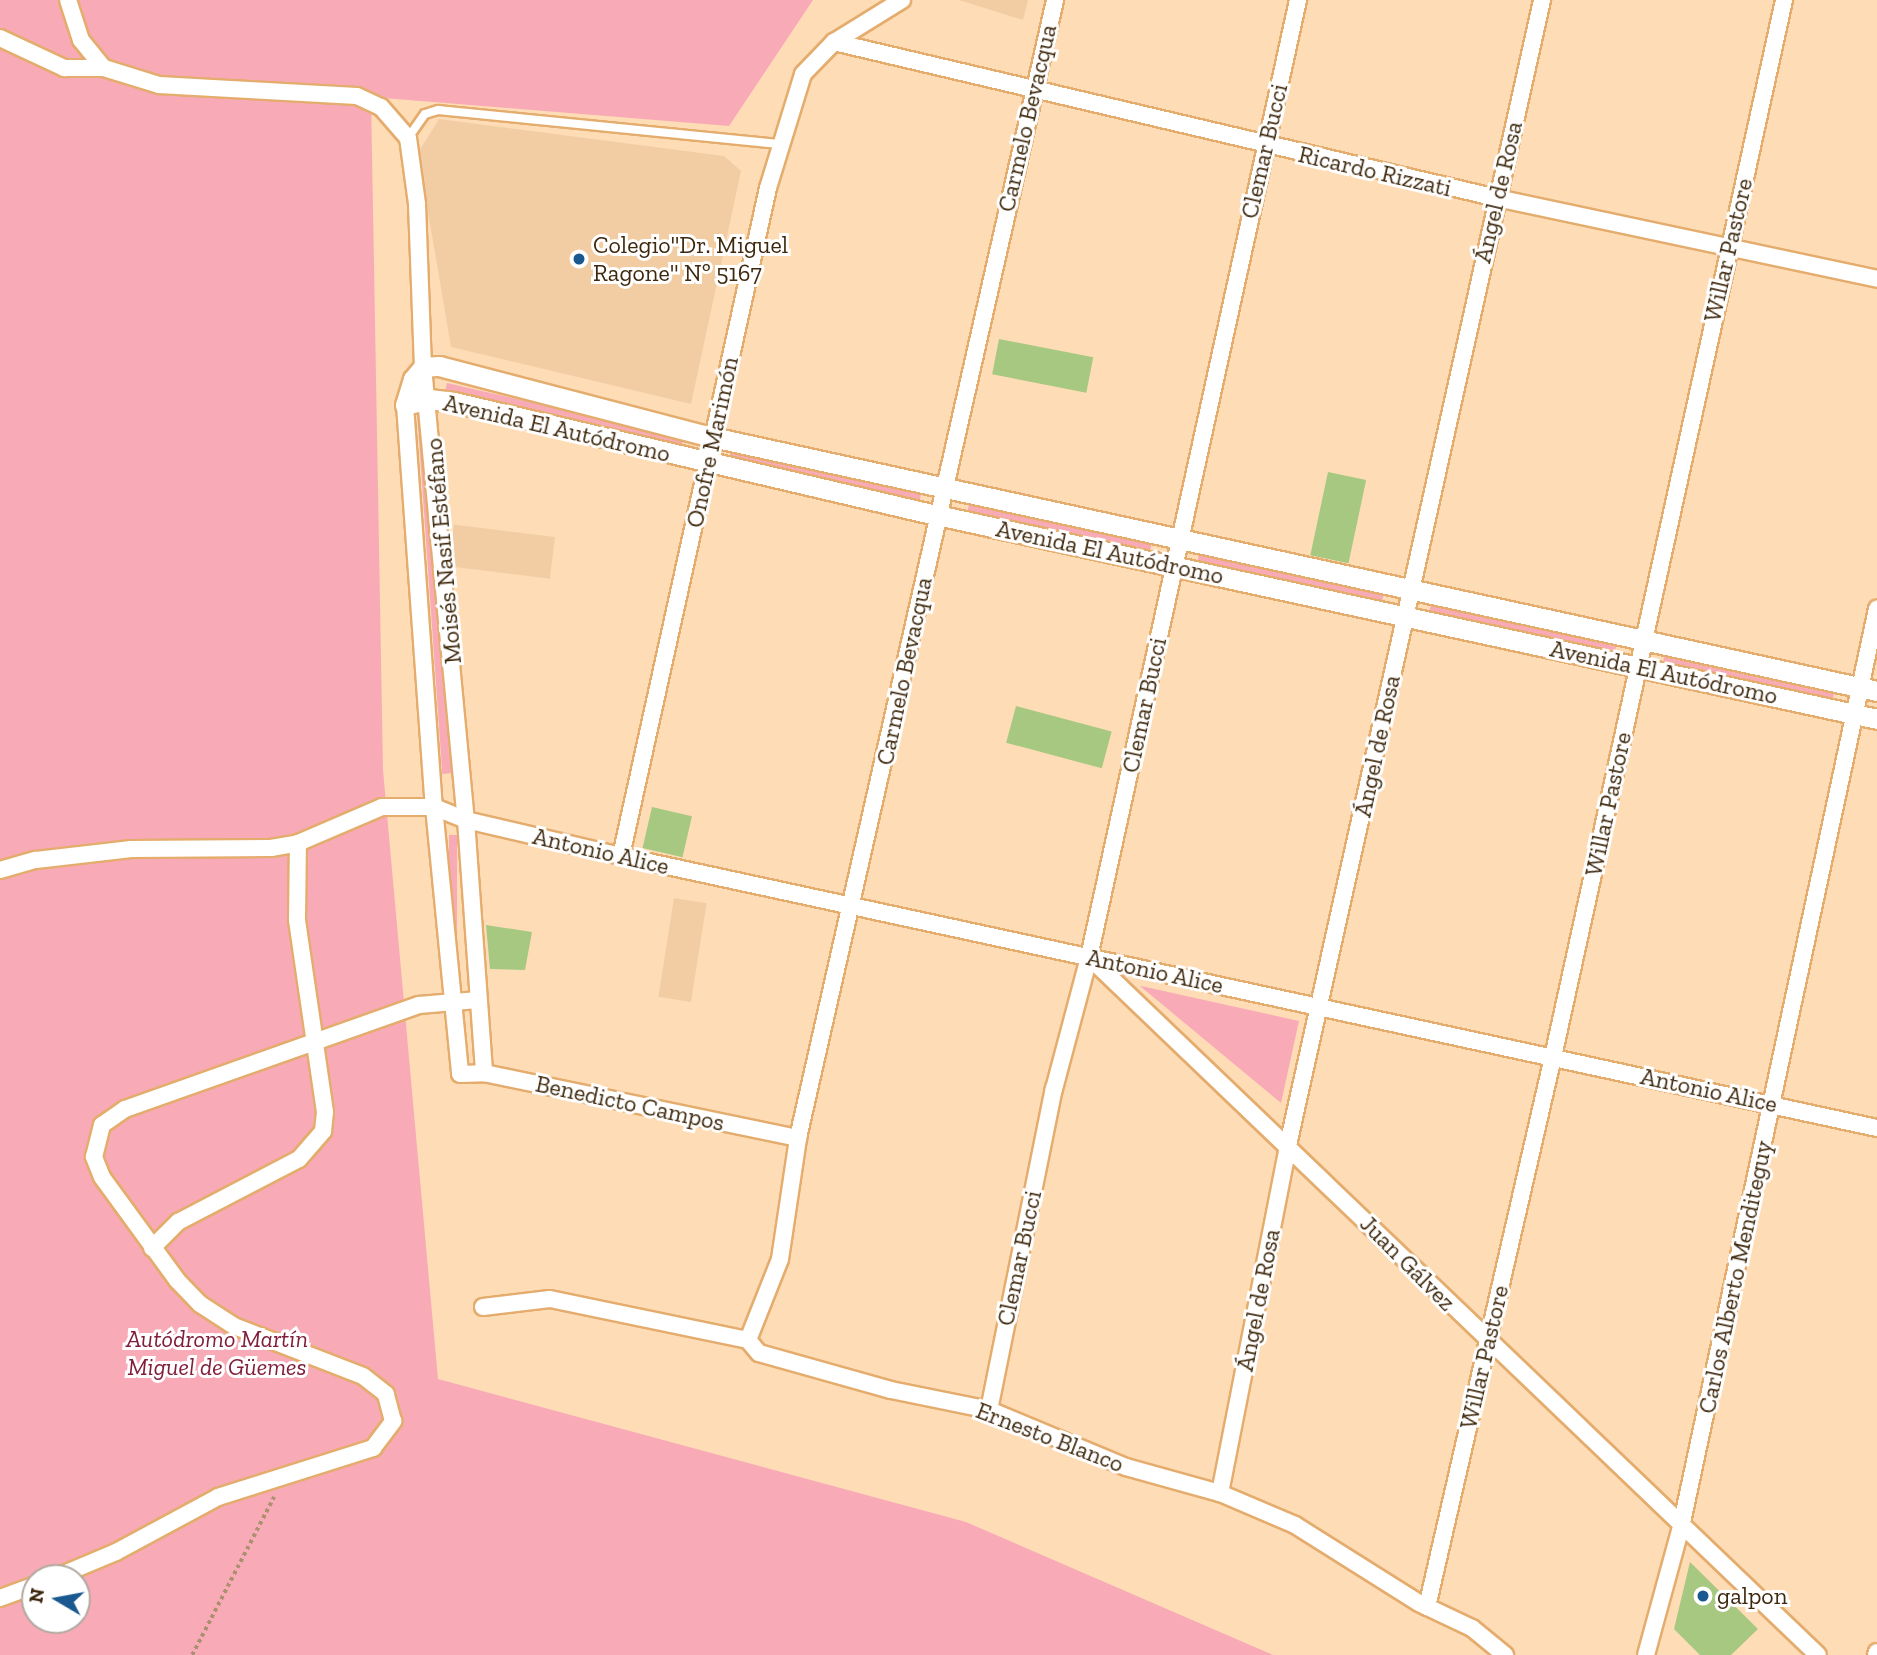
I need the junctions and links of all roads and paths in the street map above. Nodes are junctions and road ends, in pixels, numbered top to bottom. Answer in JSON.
{"nodes":[{"id":1,"x":68,"y":0,"type":"edge"},
{"id":2,"x":902,"y":0,"type":"edge"},
{"id":3,"x":1055,"y":0,"type":"edge"},
{"id":4,"x":1298,"y":0,"type":"edge"},
{"id":5,"x":1542,"y":0,"type":"edge"},
{"id":6,"x":1784,"y":0,"type":"edge"},
{"id":7,"x":0,"y":38,"type":"edge"},
{"id":8,"x":834,"y":42,"type":"junction"},
{"id":9,"x":104,"y":68,"type":"junction"},
{"id":10,"x":1033,"y":92,"type":"junction"},
{"id":11,"x":408,"y":138,"type":"junction"},
{"id":12,"x":781,"y":144,"type":"junction"},
{"id":13,"x":1264,"y":145,"type":"junction"},
{"id":14,"x":1497,"y":198,"type":"junction"},
{"id":15,"x":1728,"y":247,"type":"junction"},
{"id":16,"x":1877,"y":279,"type":"edge"},
{"id":17,"x":424,"y":367,"type":"junction"},
{"id":18,"x":429,"y":399,"type":"junction"},
{"id":19,"x":405,"y":405,"type":"junction"},
{"id":20,"x":712,"y":437,"type":"junction"},
{"id":21,"x":707,"y":463,"type":"junction"},
{"id":22,"x":943,"y":488,"type":"junction"},
{"id":23,"x":937,"y":515,"type":"junction"},
{"id":24,"x":1180,"y":540,"type":"junction"},
{"id":25,"x":1174,"y":566,"type":"junction"},
{"id":26,"x":1411,"y":589,"type":"junction"},
{"id":27,"x":1877,"y":609,"type":"edge"},
{"id":28,"x":1405,"y":617,"type":"junction"},
{"id":29,"x":1642,"y":638,"type":"junction"},
{"id":30,"x":1637,"y":666,"type":"junction"},
{"id":31,"x":1868,"y":689,"type":"edge"},
{"id":32,"x":1854,"y":714,"type":"junction"},
{"id":33,"x":1877,"y":719,"type":"edge"},
{"id":34,"x":434,"y":807,"type":"junction"},
{"id":35,"x":466,"y":820,"type":"junction"},
{"id":36,"x":298,"y":844,"type":"junction"},
{"id":37,"x":621,"y":856,"type":"junction"},
{"id":38,"x":0,"y":870,"type":"edge"},
{"id":39,"x":854,"y":906,"type":"junction"},
{"id":40,"x":1089,"y":957,"type":"junction"},
{"id":41,"x":478,"y":1000,"type":"junction"},
{"id":42,"x":454,"y":1001,"type":"junction"},
{"id":43,"x":1320,"y":1005,"type":"junction"},
{"id":44,"x":314,"y":1040,"type":"junction"},
{"id":45,"x":1553,"y":1057,"type":"junction"},
{"id":46,"x":484,"y":1073,"type":"junction"},
{"id":47,"x":460,"y":1074,"type":"joint"},
{"id":48,"x":1772,"y":1103,"type":"junction"},
{"id":49,"x":1877,"y":1128,"type":"edge"},
{"id":50,"x":799,"y":1138,"type":"junction"},
{"id":51,"x":1288,"y":1145,"type":"junction"},
{"id":52,"x":152,"y":1248,"type":"junction"},
{"id":53,"x":482,"y":1307,"type":"dead end"},
{"id":54,"x":748,"y":1340,"type":"junction"},
{"id":55,"x":1487,"y":1342,"type":"junction"},
{"id":56,"x":989,"y":1410,"type":"junction"},
{"id":57,"x":279,"y":1475,"type":"junction"},
{"id":58,"x":1220,"y":1493,"type":"junction"},
{"id":59,"x":1681,"y":1527,"type":"junction"},
{"id":60,"x":87,"y":1564,"type":"edge"},
{"id":61,"x":21,"y":1590,"type":"edge"},
{"id":62,"x":0,"y":1598,"type":"edge"},
{"id":63,"x":1427,"y":1607,"type":"junction"},
{"id":64,"x":192,"y":1655,"type":"edge"},
{"id":65,"x":1505,"y":1655,"type":"edge"},
{"id":66,"x":1646,"y":1655,"type":"edge"},
{"id":67,"x":1818,"y":1655,"type":"edge"}],
"edges":[{"from":1,"to":9,"type":"street"},
{"from":2,"to":8,"type":"street","name":"Onofre Marimón"},
{"from":3,"to":10,"type":"street","name":"Carmelo Bevacqua"},
{"from":4,"to":13,"type":"street","name":"Clemar Bucci"},
{"from":5,"to":14,"type":"street","name":"Ángel de Rosa"},
{"from":6,"to":15,"type":"street","name":"Willar Pastore"},
{"from":7,"to":9,"type":"street"},
{"from":8,"to":10,"type":"street","name":"Ricardo Rizzati"},
{"from":8,"to":12,"type":"street","name":"Onofre Marimón"},
{"from":9,"to":11,"type":"street"},
{"from":10,"to":13,"type":"street","name":"Ricardo Rizzati"},
{"from":10,"to":22,"type":"street","name":"Carmelo Bevacqua"},
{"from":11,"to":12,"type":"lane"},
{"from":11,"to":17,"type":"street","name":"Moisés Nasif Estéfano"},
{"from":12,"to":20,"type":"street","name":"Onofre Marimón"},
{"from":13,"to":14,"type":"street","name":"Ricardo Rizzati"},
{"from":13,"to":24,"type":"street","name":"Clemar Bucci"},
{"from":14,"to":15,"type":"street","name":"Ricardo Rizzati"},
{"from":14,"to":26,"type":"street","name":"Ángel de Rosa"},
{"from":15,"to":16,"type":"street","name":"Ricardo Rizzati"},
{"from":15,"to":29,"type":"street","name":"Willar Pastore"},
{"from":17,"to":18,"type":"street","name":"Moisés Nasif Estéfano"},
{"from":17,"to":19,"type":"street","name":"Avenida El Autódromo"},
{"from":17,"to":20,"type":"street","name":"Avenida El Autódromo"},
{"from":18,"to":19,"type":"street","name":"Avenida El Autódromo"},
{"from":18,"to":21,"type":"street","name":"Avenida El Autódromo"},
{"from":18,"to":35,"type":"street","name":"Moisés Nasif Estéfano"},
{"from":19,"to":34,"type":"street","name":"Moisés Nasif Estéfano"},
{"from":20,"to":21,"type":"street","name":"Onofre Marimón"},
{"from":20,"to":22,"type":"street","name":"Avenida El Autódromo"},
{"from":21,"to":23,"type":"street","name":"Avenida El Autódromo"},
{"from":21,"to":37,"type":"street","name":"Onofre Marimón"},
{"from":22,"to":23,"type":"street","name":"Carmelo Bevacqua"},
{"from":22,"to":24,"type":"street","name":"Avenida El Autódromo"},
{"from":23,"to":25,"type":"street","name":"Avenida El Autódromo"},
{"from":23,"to":39,"type":"street","name":"Carmelo Bevacqua"},
{"from":24,"to":25,"type":"street","name":"Clemar Bucci"},
{"from":24,"to":26,"type":"street","name":"Avenida El Autódromo"},
{"from":25,"to":28,"type":"street","name":"Avenida El Autódromo"},
{"from":25,"to":40,"type":"street","name":"Clemar Bucci"},
{"from":26,"to":28,"type":"street","name":"Ángel de Rosa"},
{"from":26,"to":29,"type":"street","name":"Avenida El Autódromo"},
{"from":27,"to":31,"type":"street","name":"Carlos Alberto Menditeguy"},
{"from":28,"to":30,"type":"street","name":"Avenida El Autódromo"},
{"from":28,"to":43,"type":"street","name":"Ángel de Rosa"},
{"from":29,"to":30,"type":"street","name":"Willar Pastore"},
{"from":29,"to":31,"type":"street","name":"Avenida El Autódromo"},
{"from":30,"to":32,"type":"street","name":"Avenida El Autódromo"},
{"from":30,"to":45,"type":"street","name":"Willar Pastore"},
{"from":31,"to":32,"type":"street","name":"Carlos Alberto Menditeguy"},
{"from":32,"to":33,"type":"street","name":"Avenida El Autódromo"},
{"from":32,"to":48,"type":"street","name":"Carlos Alberto Menditeguy"},
{"from":34,"to":35,"type":"street","name":"Antonio Alice"},
{"from":34,"to":36,"type":"street"},
{"from":34,"to":42,"type":"street","name":"Moisés Nasif Estéfano"},
{"from":35,"to":37,"type":"street","name":"Antonio Alice"},
{"from":35,"to":41,"type":"street","name":"Moisés Nasif Estéfano"},
{"from":36,"to":38,"type":"street"},
{"from":36,"to":44,"type":"street"},
{"from":37,"to":39,"type":"street","name":"Antonio Alice"},
{"from":39,"to":40,"type":"street","name":"Antonio Alice"},
{"from":39,"to":50,"type":"street","name":"Carmelo Bevacqua"},
{"from":40,"to":43,"type":"street","name":"Antonio Alice"},
{"from":40,"to":51,"type":"street","name":"Juan Gálvez"},
{"from":40,"to":56,"type":"street","name":"Clemar Bucci"},
{"from":41,"to":42,"type":"street"},
{"from":41,"to":46,"type":"street","name":"Moisés Nasif Estéfano"},
{"from":42,"to":44,"type":"street"},
{"from":42,"to":47,"type":"street","name":"Moisés Nasif Estéfano"},
{"from":43,"to":45,"type":"street","name":"Antonio Alice"},
{"from":43,"to":51,"type":"street","name":"Ángel de Rosa"},
{"from":44,"to":52,"type":"street"},
{"from":44,"to":52,"type":"street"},
{"from":45,"to":48,"type":"street","name":"Antonio Alice"},
{"from":45,"to":55,"type":"street","name":"Willar Pastore"},
{"from":46,"to":47,"type":"street","name":"Benedicto Campos"},
{"from":46,"to":50,"type":"street","name":"Benedicto Campos"},
{"from":48,"to":49,"type":"street","name":"Antonio Alice"},
{"from":48,"to":59,"type":"street","name":"Carlos Alberto Menditeguy"},
{"from":50,"to":54,"type":"street","name":"Carmelo Bevacqua"},
{"from":51,"to":55,"type":"street","name":"Juan Gálvez"},
{"from":51,"to":58,"type":"street","name":"Ángel de Rosa"},
{"from":52,"to":57,"type":"street"},
{"from":53,"to":54,"type":"street","name":"Ernesto Blanco"},
{"from":54,"to":56,"type":"street","name":"Ernesto Blanco"},
{"from":55,"to":59,"type":"street","name":"Juan Gálvez"},
{"from":55,"to":63,"type":"street","name":"Willar Pastore"},
{"from":56,"to":58,"type":"street","name":"Ernesto Blanco"},
{"from":57,"to":60,"type":"street"},
{"from":57,"to":64,"type":"path"},
{"from":58,"to":63,"type":"street","name":"Ernesto Blanco"},
{"from":59,"to":66,"type":"street","name":"Carlos Alberto Menditeguy"},
{"from":59,"to":67,"type":"street","name":"Juan Gálvez"},
{"from":61,"to":62,"type":"street"},
{"from":63,"to":65,"type":"street","name":"Ernesto Blanco"}]}
